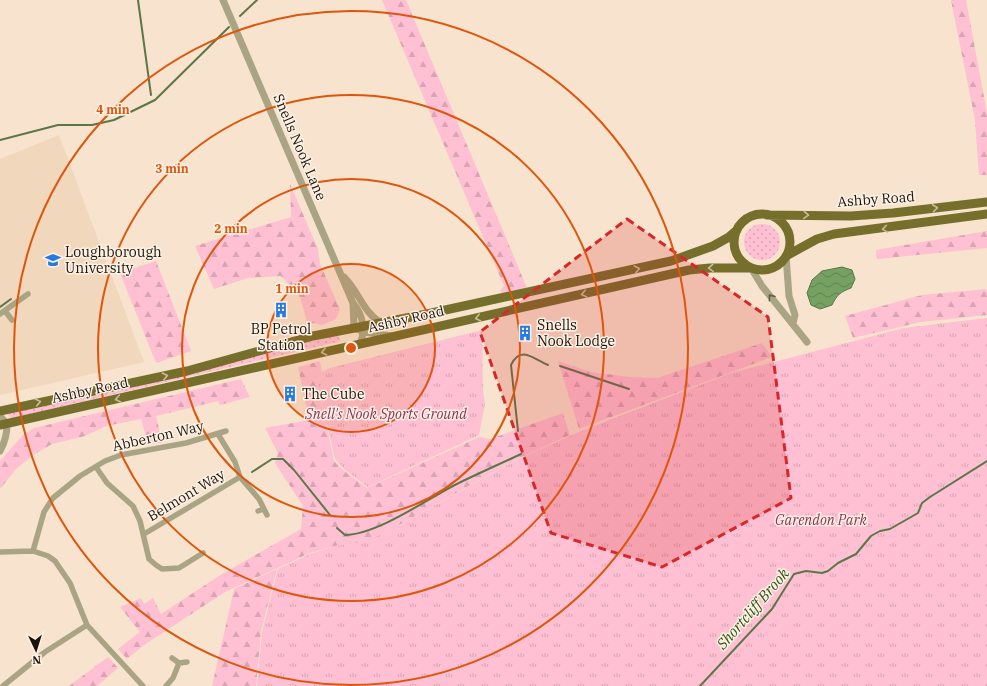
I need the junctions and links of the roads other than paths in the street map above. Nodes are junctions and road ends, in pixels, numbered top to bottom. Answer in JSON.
{"nodes":[{"id":1,"x":223,"y":0,"type":"edge"},
{"id":2,"x":987,"y":202,"type":"edge"},
{"id":3,"x":987,"y":214,"type":"edge"},
{"id":4,"x":767,"y":215,"type":"junction"},
{"id":5,"x":737,"y":230,"type":"junction"},
{"id":6,"x":786,"y":256,"type":"junction"},
{"id":7,"x":751,"y":268,"type":"junction"},
{"id":8,"x":341,"y":274,"type":"junction"},
{"id":9,"x":28,"y":294,"type":"dead end"},
{"id":10,"x":2,"y":313,"type":"edge"},
{"id":11,"x":12,"y":320,"type":"dead end"},
{"id":12,"x":381,"y":323,"type":"junction"},
{"id":13,"x":793,"y":323,"type":"junction"},
{"id":14,"x":360,"y":329,"type":"junction"},
{"id":15,"x":393,"y":337,"type":"junction"},
{"id":16,"x":807,"y":342,"type":"dead end"},
{"id":17,"x":360,"y":344,"type":"junction"},
{"id":18,"x":0,"y":411,"type":"edge"},
{"id":19,"x":0,"y":416,"type":"edge"},
{"id":20,"x":3,"y":424,"type":"edge"},
{"id":21,"x":226,"y":431,"type":"dead end"},
{"id":22,"x":218,"y":434,"type":"junction"},
{"id":23,"x":0,"y":451,"type":"edge"},
{"id":24,"x":96,"y":467,"type":"junction"},
{"id":25,"x":240,"y":478,"type":"junction"},
{"id":26,"x":264,"y":509,"type":"junction"},
{"id":27,"x":258,"y":511,"type":"dead end"},
{"id":28,"x":267,"y":515,"type":"dead end"},
{"id":29,"x":144,"y":534,"type":"junction"},
{"id":30,"x":33,"y":551,"type":"junction"},
{"id":31,"x":0,"y":552,"type":"edge"},
{"id":32,"x":204,"y":553,"type":"dead end"},
{"id":33,"x":87,"y":625,"type":"junction"},
{"id":34,"x":172,"y":658,"type":"dead end"},
{"id":35,"x":187,"y":662,"type":"dead end"},
{"id":36,"x":179,"y":663,"type":"junction"},
{"id":37,"x":3,"y":686,"type":"edge"},
{"id":38,"x":144,"y":686,"type":"edge"},
{"id":39,"x":166,"y":686,"type":"edge"}],
"edges":[{"from":1,"to":8,"type":"street","name":"Snells Nook Lane"},
{"from":4,"to":2,"type":"main road","name":"Ashby Road","one_way":true},
{"from":3,"to":6,"type":"main road","name":"Ashby Road","one_way":true},
{"from":4,"to":5,"type":"main road"},
{"from":4,"to":6,"type":"main road"},
{"from":5,"to":7,"type":"main road"},
{"from":12,"to":5,"type":"main road","name":"Ashby Road","one_way":true},
{"from":6,"to":7,"type":"main road"},
{"from":6,"to":13,"type":"street"},
{"from":13,"to":7,"type":"street","one_way":true},
{"from":7,"to":15,"type":"main road","name":"Ashby Road","one_way":true},
{"from":8,"to":12,"type":"street"},
{"from":8,"to":14,"type":"street","name":"Snells Nook Lane"},
{"from":9,"to":10,"type":"street"},
{"from":10,"to":11,"type":"street"},
{"from":12,"to":14,"type":"main road","name":"Ashby Road"},
{"from":13,"to":16,"type":"street"},
{"from":14,"to":15,"type":"street"},
{"from":14,"to":17,"type":"street","name":"Snells Nook Lane"},
{"from":18,"to":14,"type":"main road","name":"Ashby Road","one_way":true},
{"from":15,"to":17,"type":"main road","name":"Ashby Road"},
{"from":17,"to":20,"type":"main road","name":"Ashby Road","one_way":true},
{"from":19,"to":20,"type":"street"},
{"from":20,"to":23,"type":"street"},
{"from":21,"to":22,"type":"street","name":"Abberton Way"},
{"from":22,"to":24,"type":"street","name":"Abberton Way"},
{"from":22,"to":25,"type":"street","name":"Abberton Way"},
{"from":24,"to":29,"type":"street"},
{"from":24,"to":30,"type":"street","name":"Abberton Way"},
{"from":25,"to":26,"type":"street","name":"Abberton Way"},
{"from":25,"to":29,"type":"street","name":"Belmont Way"},
{"from":26,"to":27,"type":"street"},
{"from":26,"to":28,"type":"street","name":"Abberton Way"},
{"from":29,"to":32,"type":"street"},
{"from":30,"to":31,"type":"street"},
{"from":30,"to":33,"type":"street"},
{"from":33,"to":37,"type":"street"},
{"from":33,"to":38,"type":"street"},
{"from":34,"to":36,"type":"street"},
{"from":35,"to":36,"type":"street"},
{"from":36,"to":39,"type":"street"}]}
